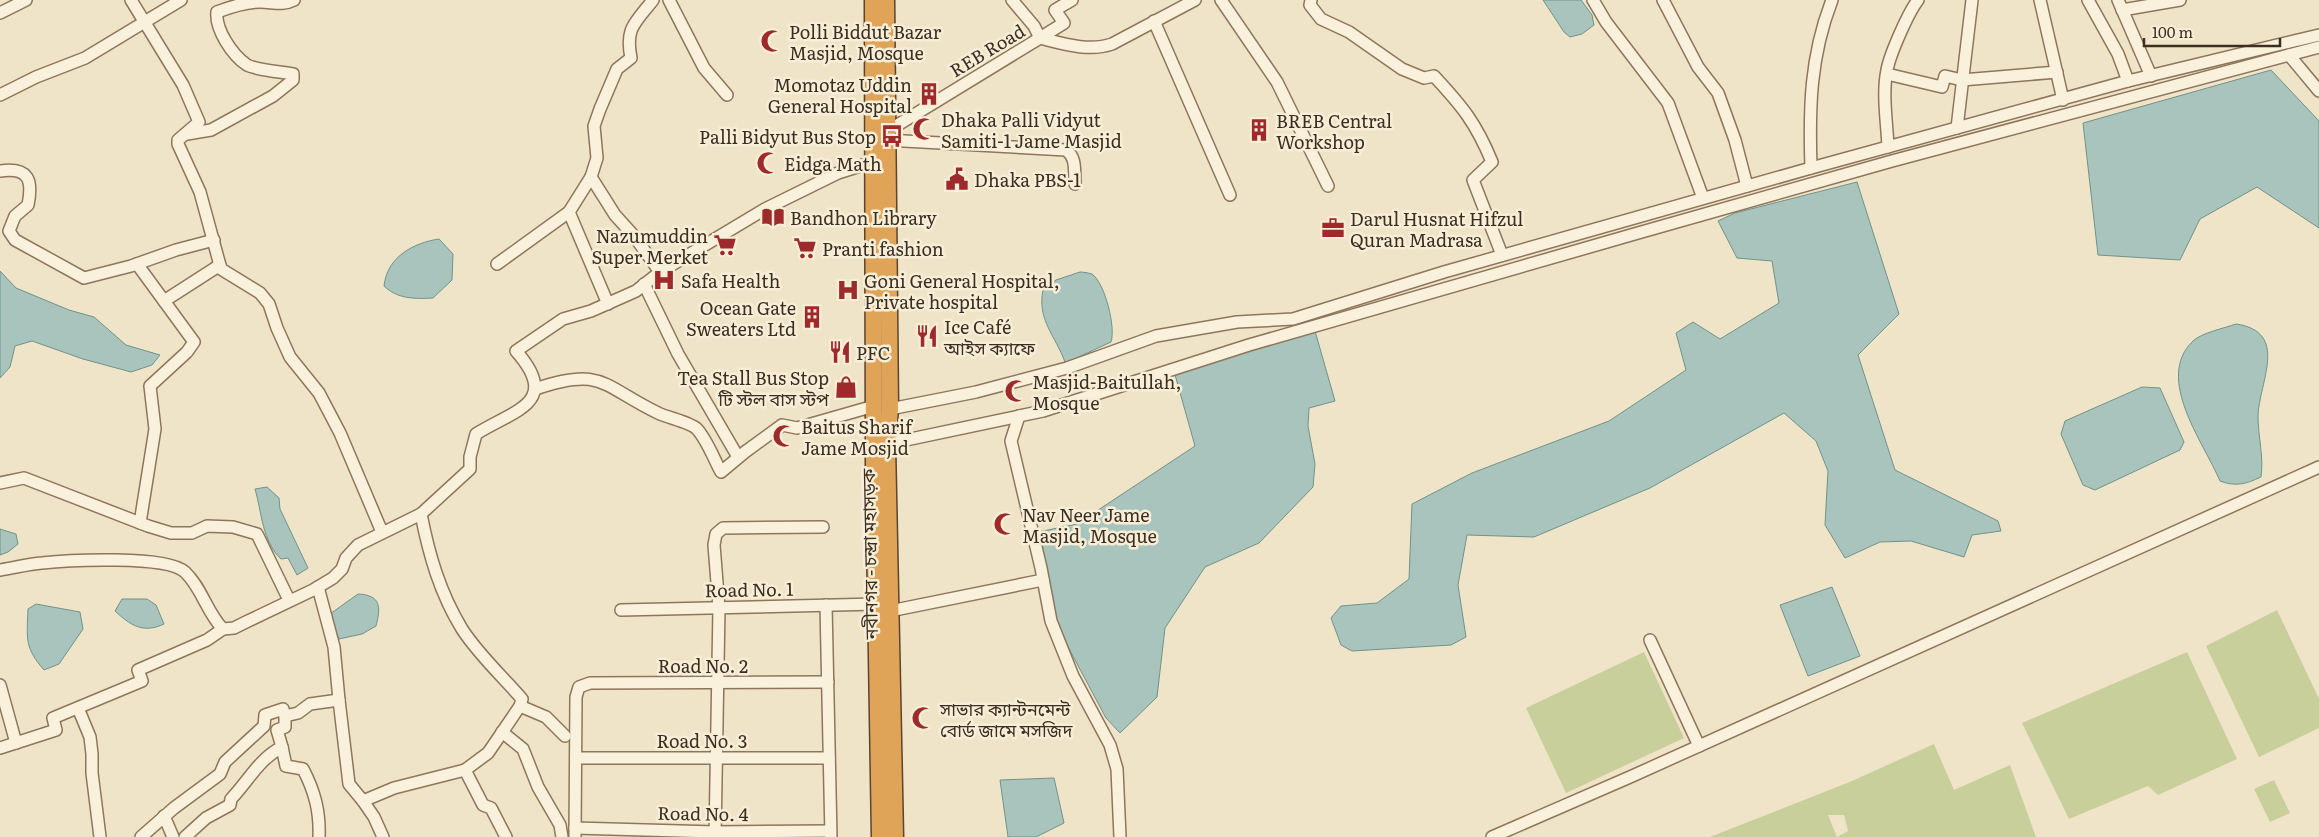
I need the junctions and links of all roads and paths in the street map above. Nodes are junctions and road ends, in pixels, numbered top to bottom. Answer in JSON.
{"nodes":[{"id":1,"x":26,"y":0,"type":"edge"},
{"id":2,"x":131,"y":0,"type":"edge"},
{"id":3,"x":181,"y":0,"type":"edge"},
{"id":4,"x":294,"y":0,"type":"edge"},
{"id":5,"x":653,"y":0,"type":"edge"},
{"id":6,"x":669,"y":0,"type":"edge"},
{"id":7,"x":873,"y":0,"type":"edge"},
{"id":8,"x":886,"y":0,"type":"edge"},
{"id":9,"x":1012,"y":0,"type":"edge"},
{"id":10,"x":1072,"y":0,"type":"edge"},
{"id":11,"x":1195,"y":0,"type":"edge"},
{"id":12,"x":1220,"y":0,"type":"edge"},
{"id":13,"x":1312,"y":0,"type":"edge"},
{"id":14,"x":1593,"y":0,"type":"edge"},
{"id":15,"x":1663,"y":0,"type":"edge"},
{"id":16,"x":1832,"y":0,"type":"edge"},
{"id":17,"x":1918,"y":0,"type":"edge"},
{"id":18,"x":1972,"y":0,"type":"edge"},
{"id":19,"x":2040,"y":0,"type":"edge"},
{"id":20,"x":2088,"y":0,"type":"edge"},
{"id":21,"x":2180,"y":0,"type":"edge"},
{"id":22,"x":2120,"y":5,"type":"edge"},
{"id":23,"x":0,"y":13,"type":"edge"},
{"id":24,"x":1154,"y":21,"type":"junction"},
{"id":25,"x":144,"y":23,"type":"junction"},
{"id":26,"x":2319,"y":35,"type":"edge"},
{"id":27,"x":1040,"y":38,"type":"junction"},
{"id":28,"x":2319,"y":47,"type":"edge"},
{"id":29,"x":2289,"y":55,"type":"junction"},
{"id":30,"x":2056,"y":72,"type":"junction"},
{"id":31,"x":1887,"y":74,"type":"junction"},
{"id":32,"x":2151,"y":76,"type":"junction"},
{"id":33,"x":1962,"y":80,"type":"junction"},
{"id":34,"x":2128,"y":82,"type":"junction"},
{"id":35,"x":2319,"y":91,"type":"edge"},
{"id":36,"x":727,"y":95,"type":"dead end"},
{"id":37,"x":0,"y":96,"type":"edge"},
{"id":38,"x":2063,"y":100,"type":"junction"},
{"id":39,"x":1957,"y":128,"type":"junction"},
{"id":40,"x":187,"y":134,"type":"junction"},
{"id":41,"x":886,"y":136,"type":"junction"},
{"id":42,"x":1888,"y":147,"type":"junction"},
{"id":43,"x":873,"y":162,"type":"junction"},
{"id":44,"x":1811,"y":168,"type":"junction"},
{"id":45,"x":0,"y":171,"type":"edge"},
{"id":46,"x":592,"y":178,"type":"junction"},
{"id":47,"x":1074,"y":184,"type":"dead end"},
{"id":48,"x":1328,"y":186,"type":"dead end"},
{"id":49,"x":1747,"y":186,"type":"junction"},
{"id":50,"x":1230,"y":195,"type":"dead end"},
{"id":51,"x":1703,"y":198,"type":"junction"},
{"id":52,"x":569,"y":212,"type":"junction"},
{"id":53,"x":214,"y":240,"type":"junction"},
{"id":54,"x":1502,"y":255,"type":"junction"},
{"id":55,"x":137,"y":264,"type":"junction"},
{"id":56,"x":220,"y":264,"type":"junction"},
{"id":57,"x":496,"y":264,"type":"dead end"},
{"id":58,"x":660,"y":272,"type":"junction"},
{"id":59,"x":644,"y":284,"type":"junction"},
{"id":60,"x":164,"y":301,"type":"junction"},
{"id":61,"x":608,"y":304,"type":"junction"},
{"id":62,"x":535,"y":389,"type":"junction"},
{"id":63,"x":882,"y":407,"type":"junction"},
{"id":64,"x":1019,"y":416,"type":"junction"},
{"id":65,"x":887,"y":444,"type":"junction"},
{"id":66,"x":738,"y":457,"type":"junction"},
{"id":67,"x":2319,"y":467,"type":"edge"},
{"id":68,"x":0,"y":483,"type":"edge"},
{"id":69,"x":421,"y":514,"type":"junction"},
{"id":70,"x":140,"y":523,"type":"junction"},
{"id":71,"x":823,"y":527,"type":"dead end"},
{"id":72,"x":382,"y":532,"type":"junction"},
{"id":73,"x":0,"y":570,"type":"edge"},
{"id":74,"x":1043,"y":580,"type":"junction"},
{"id":75,"x":318,"y":587,"type":"junction"},
{"id":76,"x":289,"y":600,"type":"junction"},
{"id":77,"x":826,"y":605,"type":"junction"},
{"id":78,"x":719,"y":608,"type":"junction"},
{"id":79,"x":884,"y":608,"type":"junction"},
{"id":80,"x":621,"y":610,"type":"dead end"},
{"id":81,"x":224,"y":629,"type":"junction"},
{"id":82,"x":1650,"y":640,"type":"dead end"},
{"id":83,"x":718,"y":682,"type":"junction"},
{"id":84,"x":828,"y":682,"type":"junction"},
{"id":85,"x":0,"y":684,"type":"edge"},
{"id":86,"x":340,"y":700,"type":"junction"},
{"id":87,"x":520,"y":706,"type":"junction"},
{"id":88,"x":78,"y":708,"type":"junction"},
{"id":89,"x":285,"y":716,"type":"junction"},
{"id":90,"x":502,"y":732,"type":"junction"},
{"id":91,"x":565,"y":736,"type":"dead end"},
{"id":92,"x":16,"y":743,"type":"junction"},
{"id":93,"x":1698,"y":746,"type":"junction"},
{"id":94,"x":282,"y":747,"type":"junction"},
{"id":95,"x":0,"y":748,"type":"edge"},
{"id":96,"x":716,"y":757,"type":"junction"},
{"id":97,"x":576,"y":758,"type":"junction"},
{"id":98,"x":829,"y":758,"type":"junction"},
{"id":99,"x":465,"y":770,"type":"junction"},
{"id":100,"x":363,"y":801,"type":"junction"},
{"id":101,"x":164,"y":816,"type":"junction"},
{"id":102,"x":575,"y":833,"type":"edge"},
{"id":103,"x":715,"y":834,"type":"edge"},
{"id":104,"x":831,"y":834,"type":"edge"},
{"id":105,"x":100,"y":837,"type":"edge"},
{"id":106,"x":141,"y":837,"type":"edge"},
{"id":107,"x":173,"y":837,"type":"edge"},
{"id":108,"x":185,"y":837,"type":"edge"},
{"id":109,"x":319,"y":837,"type":"edge"},
{"id":110,"x":383,"y":837,"type":"edge"},
{"id":111,"x":506,"y":837,"type":"edge"},
{"id":112,"x":562,"y":837,"type":"edge"},
{"id":113,"x":880,"y":837,"type":"edge"},
{"id":114,"x":895,"y":837,"type":"edge"},
{"id":115,"x":1120,"y":837,"type":"edge"},
{"id":116,"x":1492,"y":837,"type":"edge"}],
"edges":[{"from":1,"to":23,"type":"street"},
{"from":2,"to":25,"type":"street"},
{"from":3,"to":25,"type":"street"},
{"from":4,"to":40,"type":"street"},
{"from":5,"to":46,"type":"street"},
{"from":6,"to":36,"type":"street"},
{"from":7,"to":43,"type":"highway","name":"নবীনগর - চন্দ্রা মহাসড়ক"},
{"from":8,"to":41,"type":"highway","name":"নবীনগর - চন্দ্রা মহাসড়ক"},
{"from":9,"to":27,"type":"street"},
{"from":10,"to":27,"type":"street"},
{"from":11,"to":24,"type":"street","name":"REB Road"},
{"from":12,"to":48,"type":"street"},
{"from":13,"to":54,"type":"street"},
{"from":14,"to":51,"type":"street"},
{"from":15,"to":49,"type":"street"},
{"from":16,"to":44,"type":"street"},
{"from":17,"to":31,"type":"street"},
{"from":18,"to":33,"type":"street"},
{"from":19,"to":30,"type":"street"},
{"from":20,"to":34,"type":"street"},
{"from":21,"to":22,"type":"street"},
{"from":22,"to":32,"type":"street"},
{"from":24,"to":27,"type":"street","name":"REB Road"},
{"from":24,"to":50,"type":"street"},
{"from":25,"to":37,"type":"street"},
{"from":25,"to":40,"type":"street"},
{"from":26,"to":32,"type":"street"},
{"from":27,"to":41,"type":"street","name":"REB Road"},
{"from":28,"to":29,"type":"street"},
{"from":29,"to":35,"type":"street"},
{"from":29,"to":64,"type":"street"},
{"from":30,"to":33,"type":"street"},
{"from":30,"to":38,"type":"street"},
{"from":31,"to":33,"type":"street"},
{"from":31,"to":42,"type":"street"},
{"from":32,"to":34,"type":"street"},
{"from":33,"to":39,"type":"street"},
{"from":34,"to":38,"type":"street"},
{"from":38,"to":39,"type":"street"},
{"from":39,"to":42,"type":"street"},
{"from":40,"to":53,"type":"street"},
{"from":41,"to":47,"type":"street"},
{"from":41,"to":63,"type":"highway","name":"নবীনগর - চন্দ্রা মহাসড়ক"},
{"from":42,"to":44,"type":"street"},
{"from":43,"to":58,"type":"street"},
{"from":43,"to":63,"type":"highway","name":"নবীনগর - চন্দ্রা মহাসড়ক"},
{"from":44,"to":49,"type":"street"},
{"from":45,"to":55,"type":"street"},
{"from":46,"to":52,"type":"street"},
{"from":46,"to":58,"type":"street"},
{"from":49,"to":51,"type":"street"},
{"from":51,"to":54,"type":"street"},
{"from":52,"to":57,"type":"street"},
{"from":52,"to":61,"type":"street"},
{"from":53,"to":55,"type":"street"},
{"from":53,"to":56,"type":"street"},
{"from":54,"to":63,"type":"street"},
{"from":55,"to":60,"type":"street"},
{"from":56,"to":60,"type":"street"},
{"from":56,"to":72,"type":"street"},
{"from":58,"to":59,"type":"street"},
{"from":59,"to":61,"type":"street"},
{"from":59,"to":66,"type":"street"},
{"from":60,"to":70,"type":"street"},
{"from":61,"to":62,"type":"street"},
{"from":62,"to":66,"type":"street"},
{"from":62,"to":69,"type":"street"},
{"from":63,"to":65,"type":"highway","name":"নবীনগর - চন্দ্রা মহাসড়ক"},
{"from":63,"to":66,"type":"street"},
{"from":63,"to":79,"type":"highway","name":"নবীনগর - চন্দ্রা মহাসড়ক"},
{"from":64,"to":65,"type":"street"},
{"from":64,"to":74,"type":"street"},
{"from":65,"to":79,"type":"highway","name":"নবীনগর - চন্দ্রা মহাসড়ক"},
{"from":67,"to":93,"type":"street"},
{"from":68,"to":70,"type":"street"},
{"from":69,"to":72,"type":"street"},
{"from":69,"to":87,"type":"street"},
{"from":70,"to":76,"type":"street"},
{"from":71,"to":78,"type":"street"},
{"from":72,"to":75,"type":"street"},
{"from":73,"to":81,"type":"street"},
{"from":74,"to":79,"type":"street","name":"Road No. 1"},
{"from":74,"to":115,"type":"street"},
{"from":75,"to":76,"type":"street"},
{"from":75,"to":86,"type":"street"},
{"from":76,"to":81,"type":"street"},
{"from":77,"to":78,"type":"street","name":"Road No. 1"},
{"from":77,"to":79,"type":"street","name":"Road No. 1"},
{"from":77,"to":84,"type":"street"},
{"from":78,"to":80,"type":"street","name":"Road No. 1"},
{"from":78,"to":83,"type":"street"},
{"from":79,"to":113,"type":"highway","name":"নবীনগর - চন্দ্রা মহাসড়ক"},
{"from":79,"to":114,"type":"highway","name":"নবীনগর - চন্দ্রা মহাসড়ক"},
{"from":81,"to":88,"type":"street"},
{"from":82,"to":93,"type":"street"},
{"from":83,"to":84,"type":"street","name":"Road No. 2"},
{"from":83,"to":96,"type":"street"},
{"from":83,"to":97,"type":"street","name":"Road No. 2"},
{"from":84,"to":98,"type":"street"},
{"from":85,"to":92,"type":"street"},
{"from":86,"to":89,"type":"street"},
{"from":86,"to":100,"type":"street"},
{"from":87,"to":90,"type":"street"},
{"from":87,"to":91,"type":"street"},
{"from":88,"to":92,"type":"street"},
{"from":88,"to":105,"type":"street"},
{"from":89,"to":94,"type":"street"},
{"from":89,"to":101,"type":"street"},
{"from":90,"to":99,"type":"street"},
{"from":90,"to":112,"type":"street"},
{"from":92,"to":95,"type":"street"},
{"from":93,"to":116,"type":"street"},
{"from":94,"to":108,"type":"street"},
{"from":94,"to":109,"type":"street"},
{"from":96,"to":97,"type":"street","name":"Road No. 3"},
{"from":96,"to":98,"type":"street","name":"Road No. 3"},
{"from":96,"to":103,"type":"street"},
{"from":97,"to":102,"type":"street"},
{"from":98,"to":104,"type":"street"},
{"from":99,"to":100,"type":"street"},
{"from":99,"to":111,"type":"street"},
{"from":100,"to":110,"type":"street"},
{"from":101,"to":106,"type":"street"},
{"from":101,"to":107,"type":"street"},
{"from":102,"to":103,"type":"street","name":"Road No. 4"},
{"from":103,"to":104,"type":"street","name":"Road No. 4"}]}
